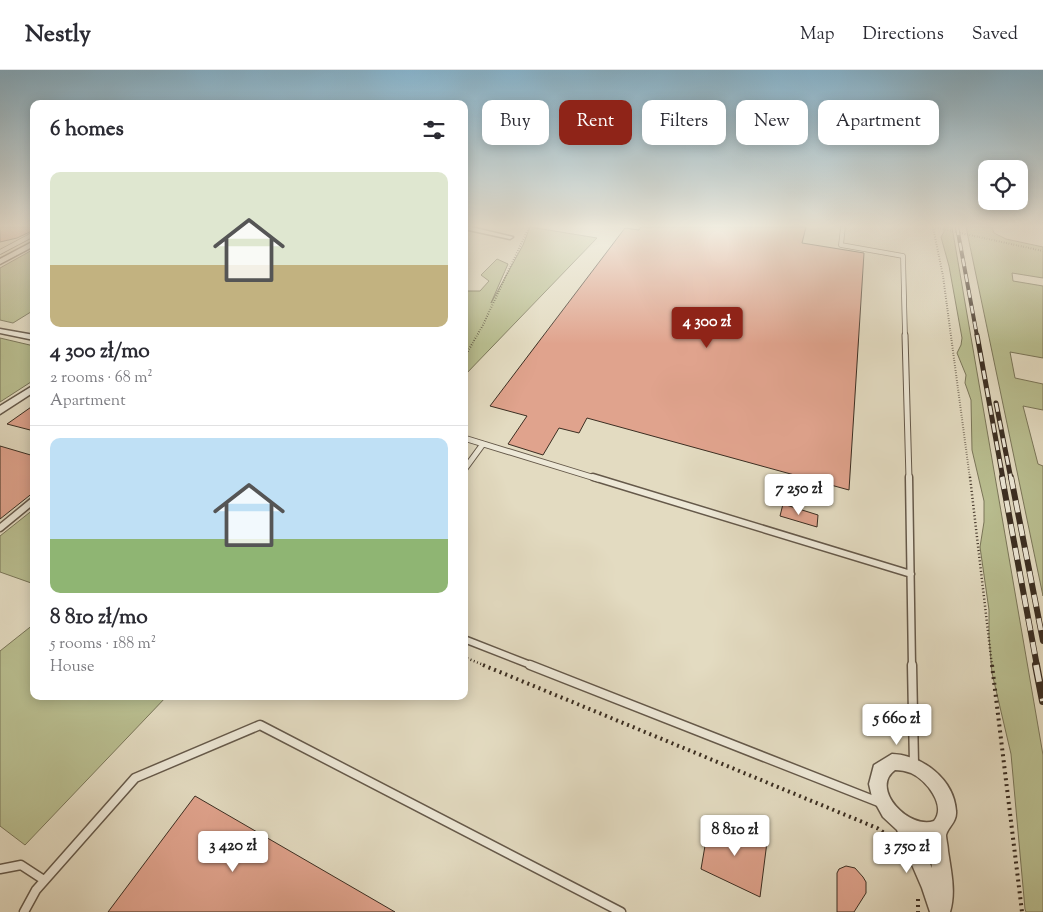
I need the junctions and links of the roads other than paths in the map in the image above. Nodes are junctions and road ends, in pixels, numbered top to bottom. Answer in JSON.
{"nodes":[{"id":1,"x":903,"y":266,"type":"edge"},
{"id":2,"x":0,"y":331,"type":"edge"},
{"id":3,"x":30,"y":337,"type":"edge"},
{"id":4,"x":30,"y":391,"type":"edge"},
{"id":5,"x":0,"y":411,"type":"edge"},
{"id":6,"x":468,"y":439,"type":"edge"},
{"id":7,"x":483,"y":444,"type":"junction"},
{"id":8,"x":468,"y":465,"type":"edge"},
{"id":9,"x":30,"y":503,"type":"edge"},
{"id":10,"x":0,"y":528,"type":"edge"},
{"id":11,"x":911,"y":574,"type":"junction"},
{"id":12,"x":468,"y":641,"type":"edge"},
{"id":13,"x":914,"y":766,"type":"junction"},
{"id":14,"x":884,"y":804,"type":"junction"},
{"id":15,"x":903,"y":824,"type":"junction"},
{"id":16,"x":937,"y":830,"type":"junction"},
{"id":17,"x":0,"y":869,"type":"edge"},
{"id":18,"x":44,"y":880,"type":"junction"},
{"id":19,"x":24,"y":912,"type":"edge"},
{"id":20,"x":621,"y":912,"type":"edge"},
{"id":21,"x":940,"y":912,"type":"edge"}],
"edges":[{"from":1,"to":11,"type":"lane"},
{"from":2,"to":3,"type":"street"},
{"from":4,"to":5,"type":"street"},
{"from":6,"to":7,"type":"lane"},
{"from":7,"to":8,"type":"lane"},
{"from":7,"to":11,"type":"lane"},
{"from":9,"to":10,"type":"lane"},
{"from":11,"to":13,"type":"lane"},
{"from":12,"to":14,"type":"lane"},
{"from":13,"to":14,"type":"street"},
{"from":13,"to":16,"type":"street"},
{"from":14,"to":15,"type":"street"},
{"from":15,"to":16,"type":"street"},
{"from":15,"to":21,"type":"street"},
{"from":16,"to":21,"type":"street"},
{"from":17,"to":18,"type":"lane"},
{"from":18,"to":19,"type":"lane"},
{"from":18,"to":20,"type":"lane"}]}
